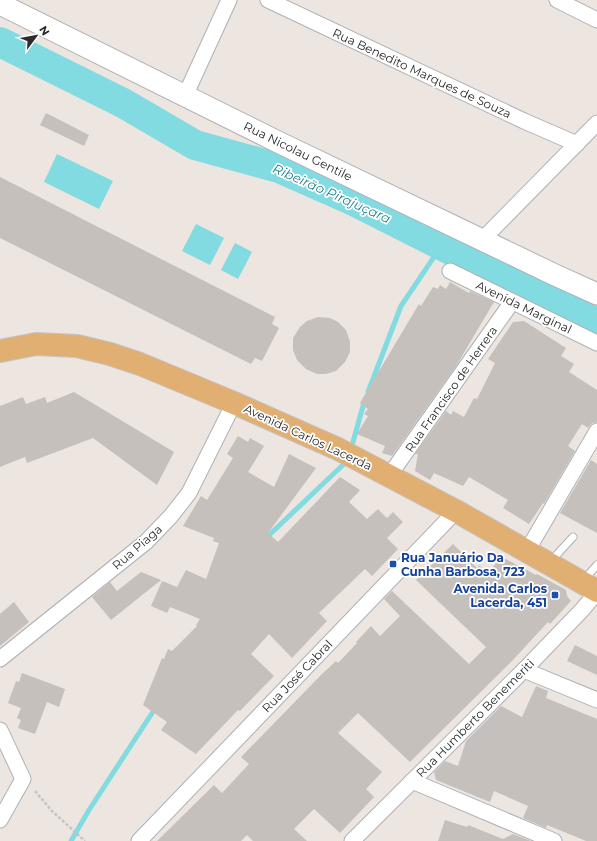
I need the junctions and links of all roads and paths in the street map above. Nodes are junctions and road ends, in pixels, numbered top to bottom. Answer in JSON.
{"nodes":[{"id":1,"x":229,"y":0,"type":"edge"},
{"id":2,"x":268,"y":0,"type":"edge"},
{"id":3,"x":557,"y":0,"type":"edge"},
{"id":4,"x":0,"y":4,"type":"edge"},
{"id":5,"x":597,"y":20,"type":"edge"},
{"id":6,"x":185,"y":96,"type":"junction"},
{"id":7,"x":597,"y":123,"type":"edge"},
{"id":8,"x":577,"y":144,"type":"junction"},
{"id":9,"x":483,"y":239,"type":"junction"},
{"id":10,"x":450,"y":271,"type":"dead end"},
{"id":11,"x":597,"y":294,"type":"edge"},
{"id":12,"x":512,"y":302,"type":"junction"},
{"id":13,"x":597,"y":343,"type":"edge"},
{"id":14,"x":0,"y":350,"type":"edge"},
{"id":15,"x":234,"y":403,"type":"junction"},
{"id":16,"x":597,"y":431,"type":"edge"},
{"id":17,"x":389,"y":476,"type":"junction"},
{"id":18,"x":456,"y":511,"type":"junction"},
{"id":19,"x":573,"y":537,"type":"dead end"},
{"id":20,"x":527,"y":551,"type":"junction"},
{"id":21,"x":549,"y":563,"type":"junction"},
{"id":22,"x":597,"y":565,"type":"edge"},
{"id":23,"x":592,"y":588,"type":"edge"},
{"id":24,"x":0,"y":659,"type":"edge"},
{"id":25,"x":524,"y":670,"type":"junction"},
{"id":26,"x":597,"y":700,"type":"edge"},
{"id":27,"x":0,"y":730,"type":"edge"},
{"id":28,"x":24,"y":779,"type":"junction"},
{"id":29,"x":412,"y":781,"type":"junction"},
{"id":30,"x":0,"y":820,"type":"edge"},
{"id":31,"x":85,"y":841,"type":"edge"},
{"id":32,"x":139,"y":841,"type":"edge"},
{"id":33,"x":352,"y":841,"type":"edge"},
{"id":34,"x":554,"y":841,"type":"edge"}],
"edges":[{"from":1,"to":6,"type":"street"},
{"from":2,"to":8,"type":"street","name":"Rua Benedito Marques de Souza"},
{"from":3,"to":5,"type":"street"},
{"from":4,"to":6,"type":"street","name":"Rua Nicolau Gentile"},
{"from":6,"to":9,"type":"street","name":"Rua Nicolau Gentile"},
{"from":7,"to":8,"type":"street"},
{"from":8,"to":9,"type":"street"},
{"from":9,"to":11,"type":"street","name":"Rua Nicolau Gentile"},
{"from":10,"to":12,"type":"street","name":"Avenida Marginal"},
{"from":12,"to":13,"type":"street","name":"Avenida Marginal"},
{"from":12,"to":17,"type":"street","name":"Rua Francisco de Herrera"},
{"from":14,"to":15,"type":"main road","name":"Avenida Carlos Lacerda"},
{"from":15,"to":17,"type":"main road","name":"Avenida Carlos Lacerda"},
{"from":15,"to":24,"type":"street","name":"Rua Piaga"},
{"from":16,"to":20,"type":"street"},
{"from":17,"to":18,"type":"main road","name":"Avenida Carlos Lacerda"},
{"from":18,"to":20,"type":"main road","name":"Avenida Carlos Lacerda"},
{"from":18,"to":32,"type":"street","name":"Rua José Cabral"},
{"from":19,"to":21,"type":"lane"},
{"from":20,"to":21,"type":"main road","name":"Avenida Carlos Lacerda"},
{"from":21,"to":23,"type":"main road","name":"Avenida Carlos Lacerda"},
{"from":22,"to":23,"type":"lane"},
{"from":23,"to":25,"type":"street","name":"Rua Humberto Benemeriti"},
{"from":25,"to":26,"type":"street"},
{"from":25,"to":29,"type":"street","name":"Rua Humberto Benemeriti"},
{"from":27,"to":28,"type":"street"},
{"from":28,"to":30,"type":"street"},
{"from":28,"to":31,"type":"path"},
{"from":29,"to":33,"type":"street","name":"Rua Humberto Benemeriti"},
{"from":29,"to":34,"type":"street"}]}
